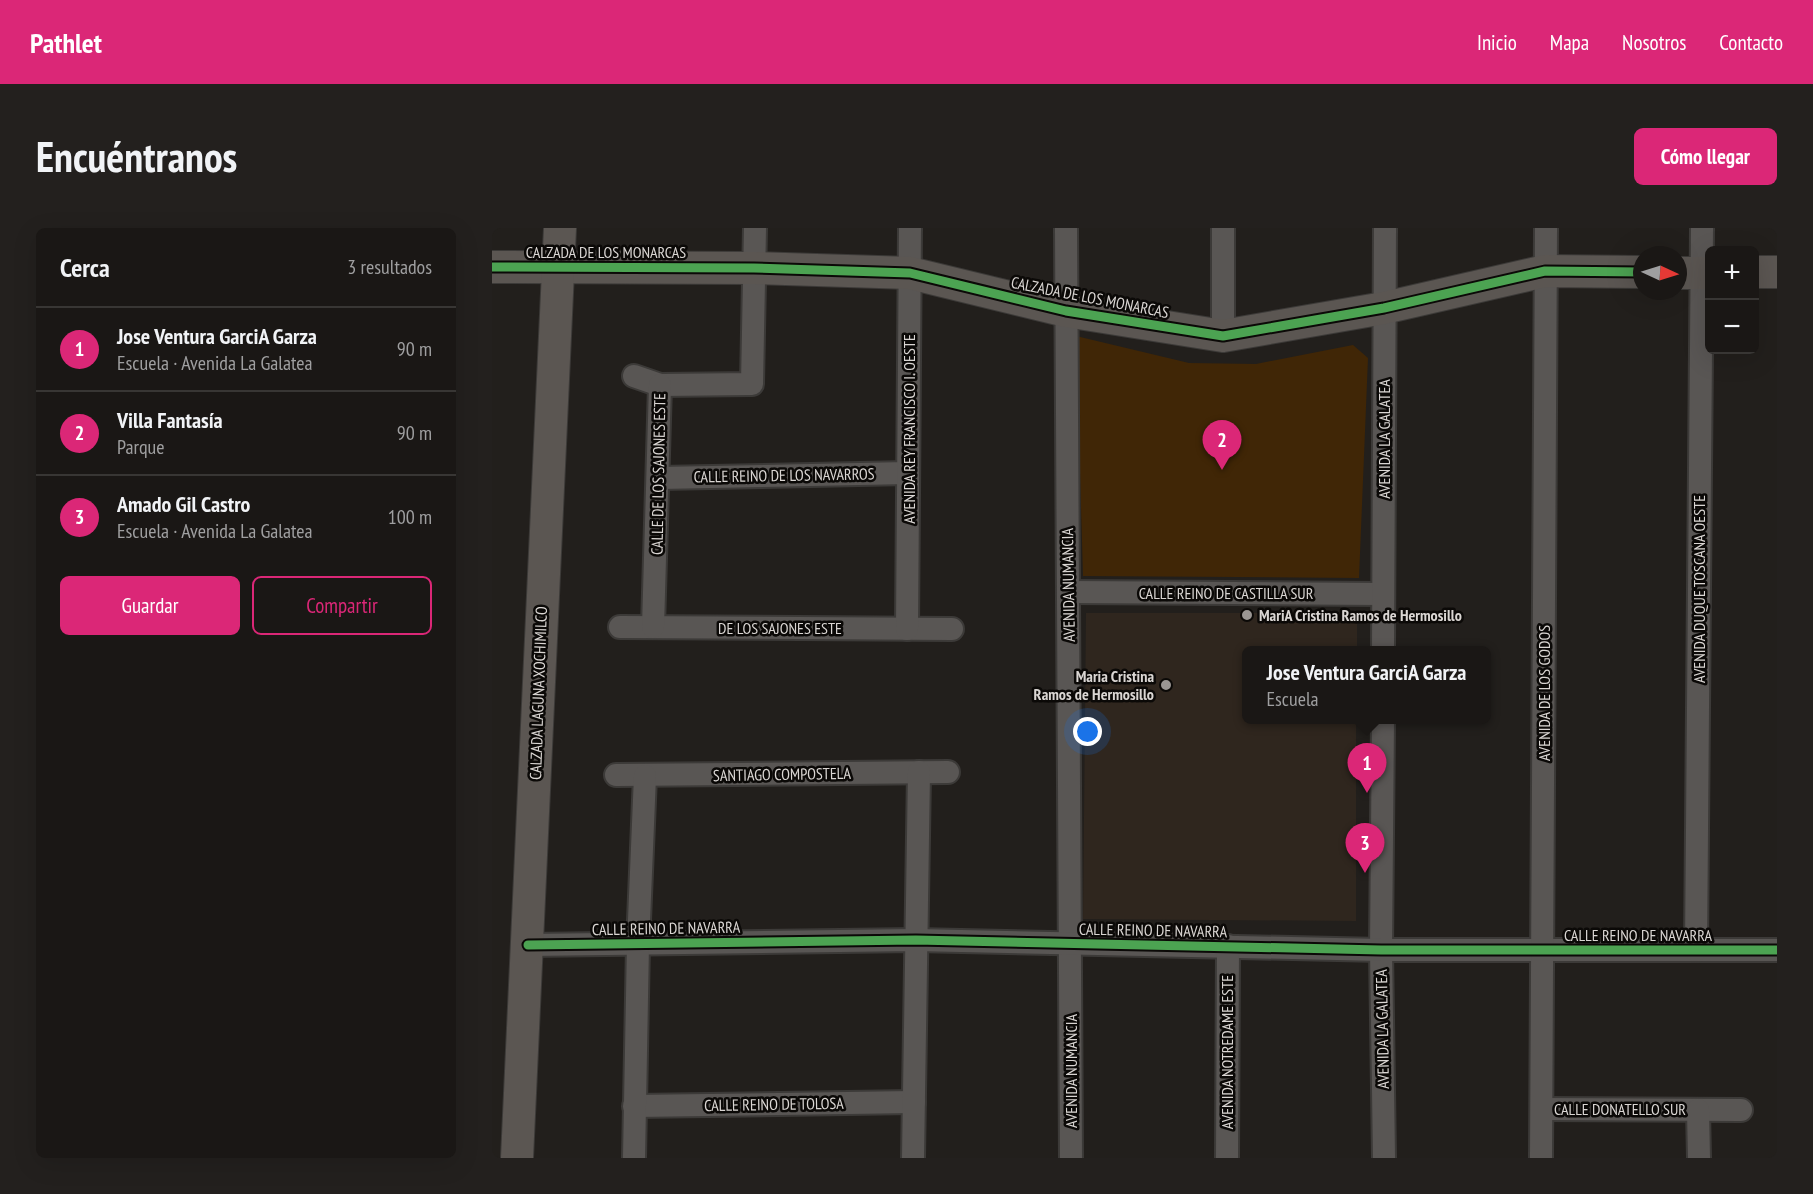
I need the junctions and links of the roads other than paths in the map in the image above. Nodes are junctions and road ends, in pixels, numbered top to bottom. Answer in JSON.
{"nodes":[{"id":1,"x":560,"y":228,"type":"edge"},
{"id":2,"x":754,"y":228,"type":"edge"},
{"id":3,"x":910,"y":228,"type":"edge"},
{"id":4,"x":1066,"y":228,"type":"edge"},
{"id":5,"x":1223,"y":228,"type":"edge"},
{"id":6,"x":1385,"y":228,"type":"edge"},
{"id":7,"x":1546,"y":228,"type":"edge"},
{"id":8,"x":1702,"y":228,"type":"edge"},
{"id":9,"x":492,"y":267,"type":"edge"},
{"id":10,"x":558,"y":268,"type":"junction"},
{"id":11,"x":754,"y":268,"type":"junction"},
{"id":12,"x":1545,"y":271,"type":"junction"},
{"id":13,"x":1633,"y":272,"type":"edge"},
{"id":14,"x":1759,"y":272,"type":"edge"},
{"id":15,"x":1777,"y":272,"type":"edge"},
{"id":16,"x":910,"y":273,"type":"junction"},
{"id":17,"x":1696,"y":273,"type":"edge"},
{"id":18,"x":1384,"y":308,"type":"junction"},
{"id":19,"x":1066,"y":311,"type":"junction"},
{"id":20,"x":1223,"y":336,"type":"junction"},
{"id":21,"x":634,"y":376,"type":"dead end"},
{"id":22,"x":660,"y":385,"type":"junction"},
{"id":23,"x":909,"y":473,"type":"junction"},
{"id":24,"x":659,"y":478,"type":"junction"},
{"id":25,"x":1068,"y":592,"type":"junction"},
{"id":26,"x":1383,"y":594,"type":"junction"},
{"id":27,"x":620,"y":627,"type":"dead end"},
{"id":28,"x":653,"y":627,"type":"junction"},
{"id":29,"x":907,"y":629,"type":"junction"},
{"id":30,"x":952,"y":629,"type":"dead end"},
{"id":31,"x":1383,"y":646,"type":"edge"},
{"id":32,"x":1383,"y":724,"type":"edge"},
{"id":33,"x":919,"y":772,"type":"junction"},
{"id":34,"x":948,"y":772,"type":"dead end"},
{"id":35,"x":616,"y":775,"type":"dead end"},
{"id":36,"x":645,"y":776,"type":"junction"},
{"id":37,"x":916,"y":940,"type":"junction"},
{"id":38,"x":1071,"y":943,"type":"junction"},
{"id":39,"x":638,"y":944,"type":"junction"},
{"id":40,"x":528,"y":945,"type":"junction"},
{"id":41,"x":1228,"y":946,"type":"junction"},
{"id":42,"x":1542,"y":949,"type":"junction"},
{"id":43,"x":1381,"y":950,"type":"junction"},
{"id":44,"x":1696,"y":950,"type":"junction"},
{"id":45,"x":1777,"y":950,"type":"edge"},
{"id":46,"x":914,"y":1102,"type":"junction"},
{"id":47,"x":634,"y":1106,"type":"junction"},
{"id":48,"x":1542,"y":1109,"type":"junction"},
{"id":49,"x":1698,"y":1110,"type":"junction"},
{"id":50,"x":1741,"y":1110,"type":"dead end"},
{"id":51,"x":517,"y":1158,"type":"edge"},
{"id":52,"x":634,"y":1158,"type":"edge"},
{"id":53,"x":913,"y":1158,"type":"edge"},
{"id":54,"x":1071,"y":1158,"type":"edge"},
{"id":55,"x":1227,"y":1158,"type":"edge"},
{"id":56,"x":1384,"y":1158,"type":"edge"},
{"id":57,"x":1541,"y":1158,"type":"edge"},
{"id":58,"x":1699,"y":1158,"type":"edge"}],
"edges":[{"from":1,"to":10,"type":"street","name":"CALZADA LAGUNA XOCHIMILCO"},
{"from":2,"to":11,"type":"street"},
{"from":3,"to":16,"type":"street","name":"AVENIDA REY FRANCISCO I. OESTE"},
{"from":4,"to":19,"type":"street","name":"AVENIDA NUMANCIA"},
{"from":5,"to":20,"type":"street"},
{"from":6,"to":18,"type":"street","name":"AVENIDA LA GALATEA"},
{"from":7,"to":12,"type":"street","name":"AVENIDA DE LOS GODOS"},
{"from":8,"to":17,"type":"street","name":"AVENIDA DUQUE TOSCANA OESTE"},
{"from":9,"to":10,"type":"street","name":"CALZADA DE LOS MONARCAS"},
{"from":10,"to":11,"type":"street","name":"CALZADA DE LOS MONARCAS"},
{"from":10,"to":40,"type":"street","name":"CALZADA LAGUNA XOCHIMILCO"},
{"from":11,"to":16,"type":"street","name":"CALZADA DE LOS MONARCAS"},
{"from":11,"to":22,"type":"street","name":"CALLE DE LOS SAJONES ESTE"},
{"from":12,"to":13,"type":"street","name":"CALZADA DE LOS MONARCAS"},
{"from":12,"to":18,"type":"street","name":"CALZADA DE LOS MONARCAS"},
{"from":12,"to":42,"type":"street","name":"AVENIDA DE LOS GODOS"},
{"from":14,"to":15,"type":"street"},
{"from":16,"to":19,"type":"street","name":"CALZADA DE LOS MONARCAS"},
{"from":16,"to":23,"type":"street","name":"AVENIDA REY FRANCISCO I. OESTE"},
{"from":17,"to":44,"type":"street","name":"AVENIDA DUQUE TOSCANA OESTE"},
{"from":18,"to":20,"type":"street","name":"CALZADA DE LOS MONARCAS"},
{"from":18,"to":26,"type":"street","name":"AVENIDA LA GALATEA"},
{"from":19,"to":20,"type":"street","name":"CALZADA DE LOS MONARCAS"},
{"from":19,"to":25,"type":"street","name":"AVENIDA NUMANCIA"},
{"from":21,"to":22,"type":"street"},
{"from":22,"to":24,"type":"street","name":"CALLE DE LOS SAJONES ESTE"},
{"from":23,"to":24,"type":"street","name":"CALLE REINO DE LOS NAVARROS"},
{"from":23,"to":29,"type":"street","name":"AVENIDA REY FRANCISCO I. OESTE"},
{"from":24,"to":28,"type":"street","name":"CALLE DE LOS SAJONES ESTE"},
{"from":25,"to":26,"type":"street","name":"CALLE REINO DE CASTILLA SUR"},
{"from":25,"to":38,"type":"street","name":"AVENIDA NUMANCIA"},
{"from":26,"to":31,"type":"street","name":"AVENIDA LA GALATEA"},
{"from":27,"to":28,"type":"street","name":"DE LOS SAJONES ESTE"},
{"from":28,"to":29,"type":"street","name":"DE LOS SAJONES ESTE"},
{"from":29,"to":30,"type":"street","name":"DE LOS SAJONES ESTE"},
{"from":32,"to":43,"type":"street","name":"AVENIDA LA GALATEA"},
{"from":33,"to":34,"type":"street","name":"SANTIAGO COMPOSTELA"},
{"from":33,"to":36,"type":"street","name":"SANTIAGO COMPOSTELA"},
{"from":33,"to":37,"type":"street"},
{"from":35,"to":36,"type":"street","name":"SANTIAGO COMPOSTELA"},
{"from":36,"to":39,"type":"street"},
{"from":37,"to":38,"type":"street","name":"CALLE REINO DE NAVARRA"},
{"from":37,"to":39,"type":"street","name":"CALLE REINO DE NAVARRA"},
{"from":37,"to":46,"type":"street"},
{"from":38,"to":41,"type":"street","name":"CALLE REINO DE NAVARRA"},
{"from":38,"to":54,"type":"street","name":"AVENIDA NUMANCIA"},
{"from":39,"to":40,"type":"street","name":"CALLE REINO DE NAVARRA"},
{"from":39,"to":47,"type":"street"},
{"from":40,"to":51,"type":"street","name":"CALZADA LAGUNA XOCHIMILCO"},
{"from":41,"to":43,"type":"street","name":"CALLE REINO DE NAVARRA"},
{"from":41,"to":55,"type":"street","name":"AVENIDA NOTREDAME ESTE"},
{"from":42,"to":43,"type":"street","name":"CALLE REINO DE NAVARRA"},
{"from":42,"to":44,"type":"street","name":"CALLE REINO DE NAVARRA"},
{"from":42,"to":48,"type":"street","name":"AVENIDA DE LOS GODOS"},
{"from":43,"to":56,"type":"street","name":"AVENIDA LA GALATEA"},
{"from":44,"to":45,"type":"street","name":"CALLE REINO DE NAVARRA"},
{"from":46,"to":47,"type":"street","name":"CALLE REINO DE TOLOSA"},
{"from":46,"to":53,"type":"street"},
{"from":47,"to":52,"type":"street"},
{"from":48,"to":49,"type":"street","name":"CALLE DONATELLO SUR"},
{"from":48,"to":57,"type":"street","name":"AVENIDA DE LOS GODOS"},
{"from":49,"to":50,"type":"street","name":"CALLE DONATELLO SUR"},
{"from":49,"to":58,"type":"street"}]}
